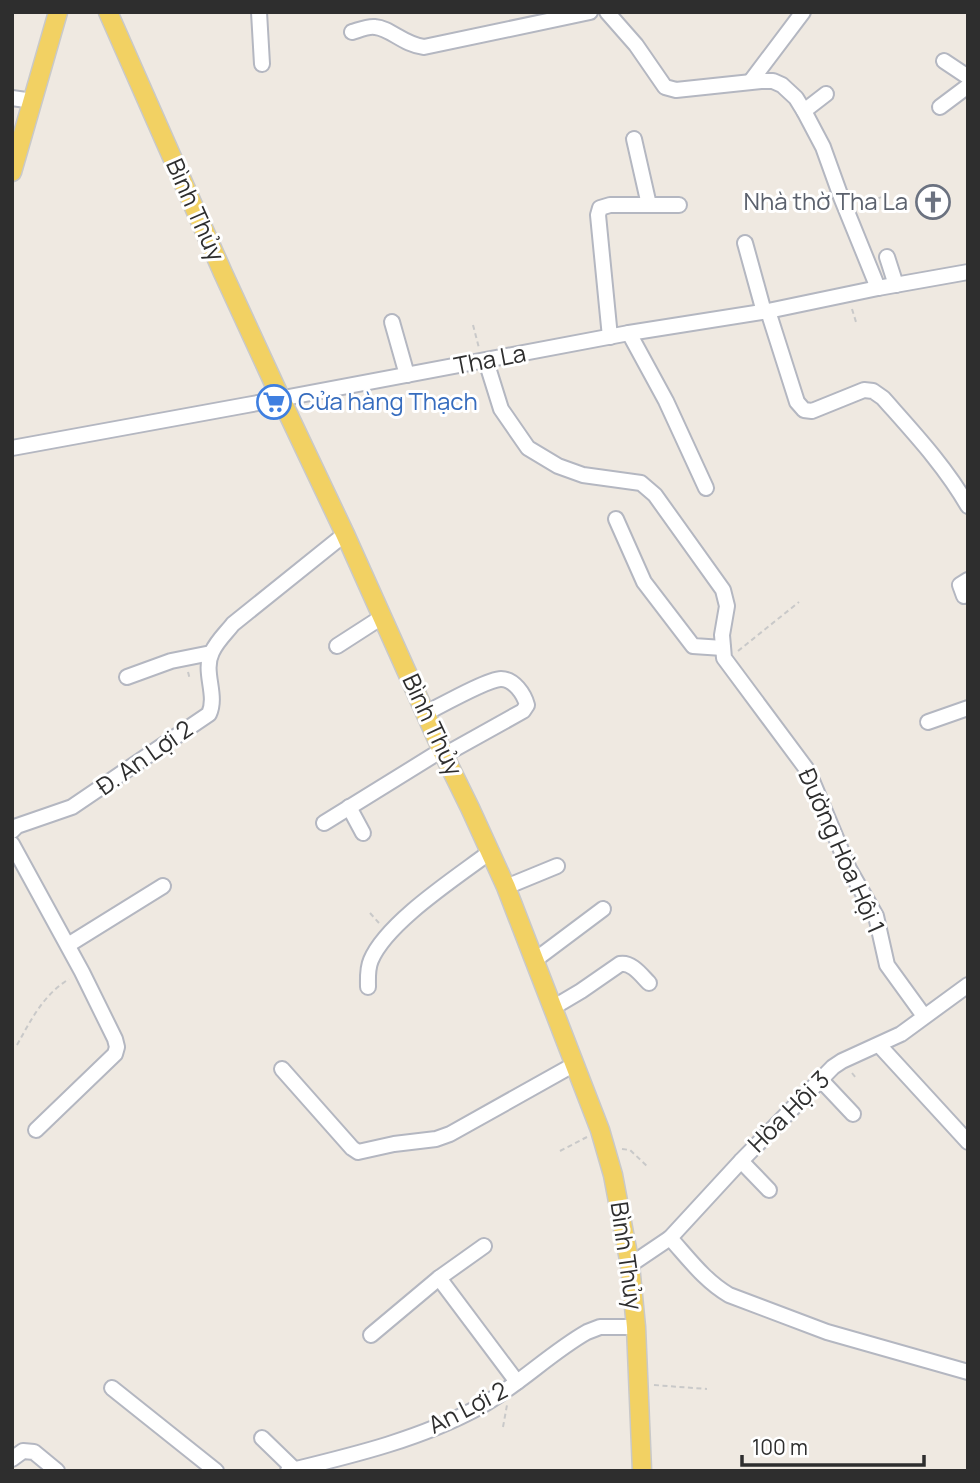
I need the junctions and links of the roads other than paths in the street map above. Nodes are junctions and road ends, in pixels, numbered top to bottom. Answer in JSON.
{"nodes":[{"id":1,"x":58,"y":12,"type":"edge"},
{"id":2,"x":108,"y":12,"type":"edge"},
{"id":3,"x":259,"y":12,"type":"edge"},
{"id":4,"x":590,"y":12,"type":"edge"},
{"id":5,"x":607,"y":12,"type":"edge"},
{"id":6,"x":803,"y":12,"type":"edge"},
{"id":7,"x":352,"y":32,"type":"dead end"},
{"id":8,"x":944,"y":61,"type":"dead end"},
{"id":9,"x":262,"y":64,"type":"dead end"},
{"id":10,"x":968,"y":77,"type":"edge"},
{"id":11,"x":751,"y":81,"type":"junction"},
{"id":12,"x":968,"y":86,"type":"edge"},
{"id":13,"x":826,"y":94,"type":"dead end"},
{"id":14,"x":12,"y":98,"type":"edge"},
{"id":15,"x":33,"y":101,"type":"junction"},
{"id":16,"x":940,"y":107,"type":"dead end"},
{"id":17,"x":804,"y":111,"type":"junction"},
{"id":18,"x":634,"y":139,"type":"dead end"},
{"id":19,"x":12,"y":172,"type":"edge"},
{"id":20,"x":649,"y":205,"type":"junction"},
{"id":21,"x":679,"y":205,"type":"dead end"},
{"id":22,"x":745,"y":243,"type":"dead end"},
{"id":23,"x":887,"y":257,"type":"dead end"},
{"id":24,"x":968,"y":272,"type":"edge"},
{"id":25,"x":896,"y":285,"type":"junction"},
{"id":26,"x":878,"y":288,"type":"junction"},
{"id":27,"x":766,"y":311,"type":"junction"},
{"id":28,"x":392,"y":322,"type":"dead end"},
{"id":29,"x":629,"y":333,"type":"junction"},
{"id":30,"x":610,"y":337,"type":"junction"},
{"id":31,"x":484,"y":361,"type":"junction"},
{"id":32,"x":407,"y":375,"type":"junction"},
{"id":33,"x":281,"y":399,"type":"junction"},
{"id":34,"x":12,"y":448,"type":"edge"},
{"id":35,"x":706,"y":488,"type":"dead end"},
{"id":36,"x":968,"y":506,"type":"edge"},
{"id":37,"x":616,"y":519,"type":"dead end"},
{"id":38,"x":345,"y":534,"type":"junction"},
{"id":39,"x":968,"y":580,"type":"edge"},
{"id":40,"x":964,"y":596,"type":"dead end"},
{"id":41,"x":382,"y":617,"type":"junction"},
{"id":42,"x":337,"y":646,"type":"dead end"},
{"id":43,"x":211,"y":653,"type":"junction"},
{"id":44,"x":725,"y":654,"type":"junction"},
{"id":45,"x":127,"y":677,"type":"dead end"},
{"id":46,"x":968,"y":708,"type":"edge"},
{"id":47,"x":426,"y":713,"type":"junction"},
{"id":48,"x":928,"y":722,"type":"dead end"},
{"id":49,"x":443,"y":752,"type":"junction"},
{"id":50,"x":349,"y":807,"type":"junction"},
{"id":51,"x":324,"y":823,"type":"dead end"},
{"id":52,"x":12,"y":831,"type":"edge"},
{"id":53,"x":363,"y":833,"type":"dead end"},
{"id":54,"x":12,"y":844,"type":"edge"},
{"id":55,"x":490,"y":852,"type":"junction"},
{"id":56,"x":557,"y":866,"type":"dead end"},
{"id":57,"x":163,"y":886,"type":"dead end"},
{"id":58,"x":506,"y":887,"type":"junction"},
{"id":59,"x":603,"y":909,"type":"dead end"},
{"id":60,"x":68,"y":945,"type":"junction"},
{"id":61,"x":535,"y":960,"type":"junction"},
{"id":62,"x":649,"y":983,"type":"dead end"},
{"id":63,"x":968,"y":985,"type":"edge"},
{"id":64,"x":368,"y":987,"type":"dead end"},
{"id":65,"x":554,"y":1007,"type":"junction"},
{"id":66,"x":924,"y":1016,"type":"junction"},
{"id":67,"x":879,"y":1045,"type":"junction"},
{"id":68,"x":575,"y":1064,"type":"junction"},
{"id":69,"x":282,"y":1069,"type":"dead end"},
{"id":70,"x":820,"y":1079,"type":"junction"},
{"id":71,"x":853,"y":1114,"type":"dead end"},
{"id":72,"x":36,"y":1130,"type":"dead end"},
{"id":73,"x":968,"y":1142,"type":"edge"},
{"id":74,"x":741,"y":1161,"type":"junction"},
{"id":75,"x":769,"y":1190,"type":"dead end"},
{"id":76,"x":670,"y":1238,"type":"junction"},
{"id":77,"x":484,"y":1246,"type":"dead end"},
{"id":78,"x":631,"y":1265,"type":"junction"},
{"id":79,"x":439,"y":1278,"type":"junction"},
{"id":80,"x":636,"y":1327,"type":"junction"},
{"id":81,"x":371,"y":1335,"type":"dead end"},
{"id":82,"x":968,"y":1372,"type":"edge"},
{"id":83,"x":517,"y":1382,"type":"junction"},
{"id":84,"x":112,"y":1388,"type":"dead end"},
{"id":85,"x":262,"y":1438,"type":"dead end"},
{"id":86,"x":12,"y":1459,"type":"edge"},
{"id":87,"x":311,"y":1468,"type":"edge"},
{"id":88,"x":291,"y":1470,"type":"edge"},
{"id":89,"x":57,"y":1471,"type":"edge"},
{"id":90,"x":216,"y":1471,"type":"edge"},
{"id":91,"x":642,"y":1471,"type":"edge"}],
"edges":[{"from":1,"to":15,"type":"main road"},
{"from":2,"to":33,"type":"main road","name":"Bình Thủy"},
{"from":3,"to":9,"type":"street"},
{"from":4,"to":7,"type":"street"},
{"from":5,"to":11,"type":"street"},
{"from":6,"to":11,"type":"street"},
{"from":8,"to":10,"type":"street"},
{"from":11,"to":17,"type":"street"},
{"from":12,"to":16,"type":"street"},
{"from":13,"to":17,"type":"street"},
{"from":14,"to":15,"type":"street"},
{"from":15,"to":19,"type":"main road"},
{"from":17,"to":26,"type":"street"},
{"from":18,"to":20,"type":"street"},
{"from":20,"to":21,"type":"street"},
{"from":20,"to":30,"type":"street"},
{"from":22,"to":27,"type":"street"},
{"from":23,"to":25,"type":"street"},
{"from":24,"to":25,"type":"street","name":"Tha La"},
{"from":25,"to":26,"type":"street","name":"Tha La"},
{"from":26,"to":27,"type":"street","name":"Tha La"},
{"from":27,"to":29,"type":"street","name":"Tha La"},
{"from":27,"to":36,"type":"street"},
{"from":28,"to":32,"type":"street"},
{"from":29,"to":30,"type":"street","name":"Tha La"},
{"from":29,"to":35,"type":"street"},
{"from":30,"to":31,"type":"street","name":"Tha La"},
{"from":31,"to":32,"type":"street","name":"Tha La"},
{"from":31,"to":44,"type":"street"},
{"from":32,"to":33,"type":"street","name":"Tha La"},
{"from":33,"to":34,"type":"street","name":"Tha La"},
{"from":33,"to":38,"type":"main road","name":"Bình Thủy"},
{"from":37,"to":44,"type":"street"},
{"from":38,"to":41,"type":"main road","name":"Bình Thủy"},
{"from":38,"to":43,"type":"street"},
{"from":39,"to":40,"type":"street"},
{"from":41,"to":42,"type":"street"},
{"from":41,"to":47,"type":"main road","name":"Bình Thủy"},
{"from":43,"to":45,"type":"street"},
{"from":43,"to":52,"type":"street","name":"Đ. An Lợi 2"},
{"from":44,"to":66,"type":"street","name":"Đường Hòa Hội 1"},
{"from":46,"to":48,"type":"street"},
{"from":47,"to":49,"type":"main road","name":"Bình Thủy"},
{"from":47,"to":49,"type":"street"},
{"from":49,"to":50,"type":"street"},
{"from":49,"to":55,"type":"main road","name":"Bình Thủy"},
{"from":50,"to":51,"type":"street"},
{"from":50,"to":53,"type":"street"},
{"from":54,"to":60,"type":"street"},
{"from":55,"to":58,"type":"main road","name":"Bình Thủy"},
{"from":55,"to":64,"type":"street"},
{"from":56,"to":58,"type":"street"},
{"from":57,"to":60,"type":"street"},
{"from":58,"to":61,"type":"main road","name":"Bình Thủy"},
{"from":59,"to":61,"type":"street"},
{"from":60,"to":72,"type":"street"},
{"from":61,"to":65,"type":"main road","name":"Bình Thủy"},
{"from":62,"to":65,"type":"street"},
{"from":63,"to":66,"type":"street","name":"Hòa Hội 3"},
{"from":65,"to":68,"type":"main road","name":"Bình Thủy"},
{"from":66,"to":67,"type":"street","name":"Hòa Hội 3"},
{"from":67,"to":70,"type":"street","name":"Hòa Hội 3"},
{"from":67,"to":73,"type":"street"},
{"from":68,"to":69,"type":"street"},
{"from":68,"to":78,"type":"main road","name":"Bình Thủy"},
{"from":70,"to":71,"type":"street"},
{"from":70,"to":74,"type":"street","name":"Hòa Hội 3"},
{"from":74,"to":75,"type":"street"},
{"from":74,"to":76,"type":"street","name":"Hòa Hội 3"},
{"from":76,"to":78,"type":"street","name":"Hòa Hội 3"},
{"from":76,"to":82,"type":"street"},
{"from":77,"to":79,"type":"street"},
{"from":78,"to":80,"type":"main road","name":"Bình Thủy"},
{"from":79,"to":81,"type":"street"},
{"from":79,"to":83,"type":"street"},
{"from":80,"to":83,"type":"street","name":"An Lợi 2"},
{"from":80,"to":91,"type":"main road","name":"Bình Thủy"},
{"from":83,"to":87,"type":"street","name":"An Lợi 2"},
{"from":84,"to":90,"type":"street"},
{"from":85,"to":88,"type":"street"},
{"from":86,"to":89,"type":"street"},
{"from":87,"to":88,"type":"street","name":"An Lợi 2"}]}
